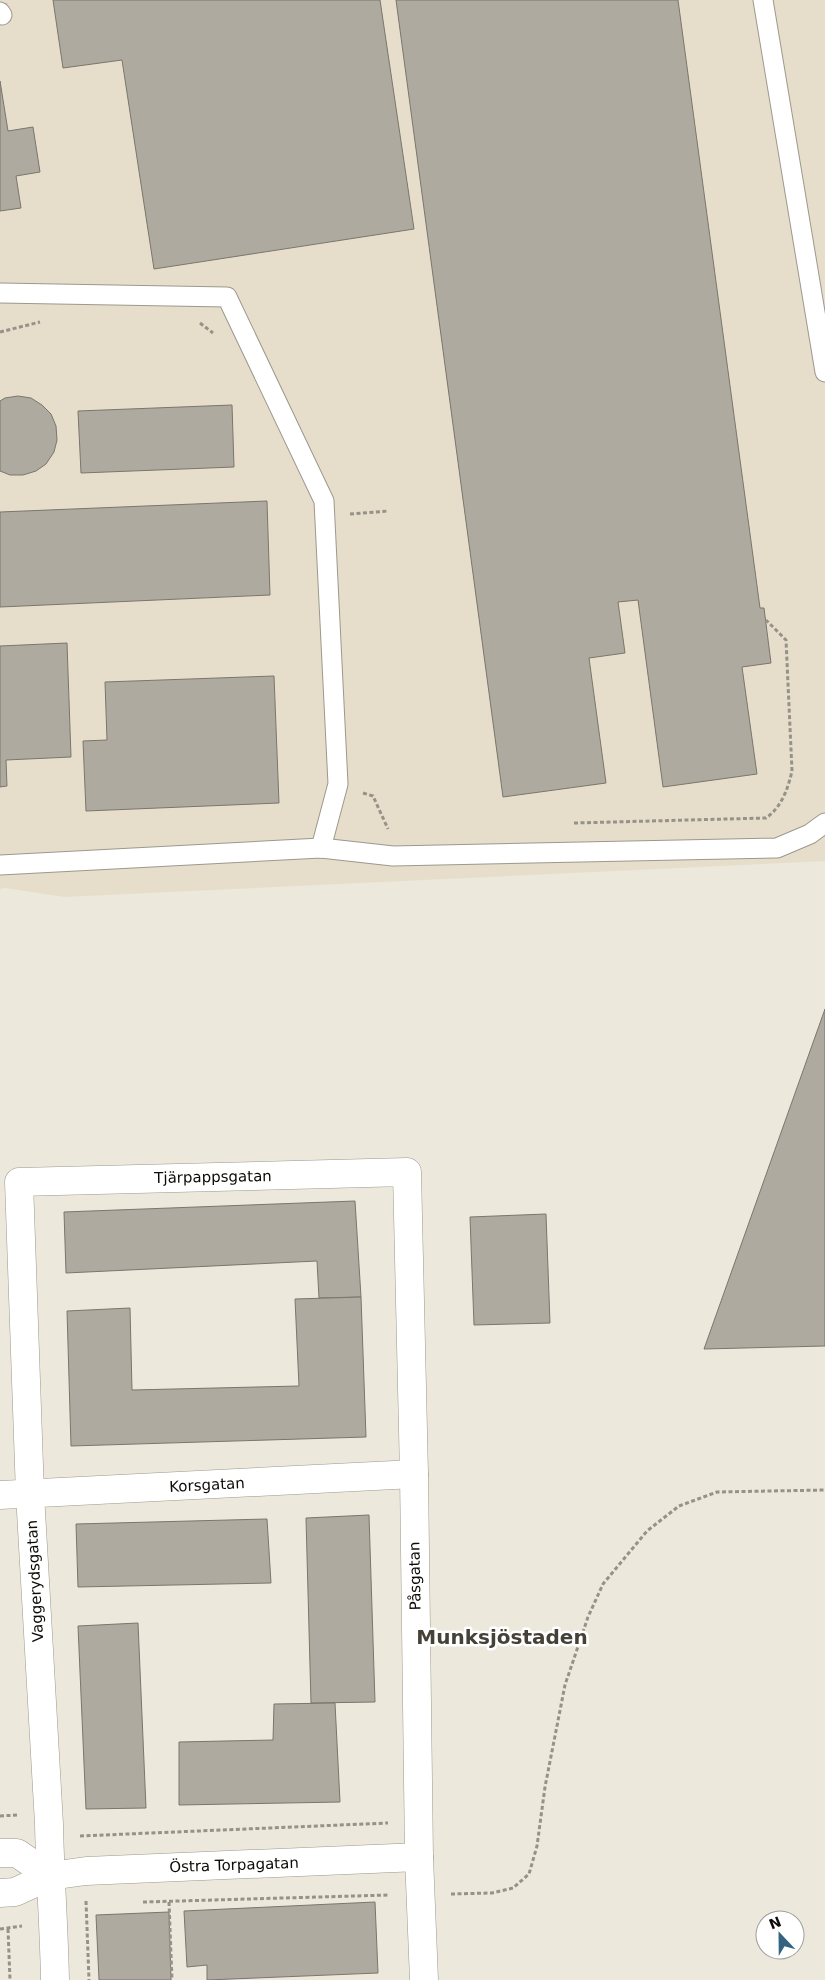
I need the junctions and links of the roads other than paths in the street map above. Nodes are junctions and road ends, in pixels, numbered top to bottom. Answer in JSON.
{"nodes":[{"id":1,"x":763,"y":0,"type":"edge"},
{"id":2,"x":0,"y":293,"type":"edge"},
{"id":3,"x":825,"y":372,"type":"edge"},
{"id":4,"x":825,"y":823,"type":"edge"},
{"id":5,"x":321,"y":848,"type":"junction"},
{"id":6,"x":0,"y":864,"type":"edge"},
{"id":7,"x":407,"y":1172,"type":"joint"},
{"id":8,"x":19,"y":1182,"type":"joint"},
{"id":9,"x":414,"y":1474,"type":"junction"},
{"id":10,"x":30,"y":1494,"type":"junction"},
{"id":11,"x":0,"y":1495,"type":"edge"},
{"id":12,"x":0,"y":1853,"type":"edge"},
{"id":13,"x":419,"y":1857,"type":"junction"},
{"id":14,"x":50,"y":1876,"type":"junction"},
{"id":15,"x":0,"y":1893,"type":"edge"},
{"id":16,"x":55,"y":1980,"type":"edge"},
{"id":17,"x":424,"y":1980,"type":"edge"}],
"edges":[{"from":1,"to":3,"type":"lane"},
{"from":2,"to":5,"type":"lane"},
{"from":4,"to":5,"type":"lane"},
{"from":5,"to":6,"type":"lane"},
{"from":7,"to":8,"type":"street","name":"Tjärpappsgatan"},
{"from":7,"to":9,"type":"street","name":"Påsgatan"},
{"from":8,"to":10,"type":"street","name":"Vaggerydsgatan"},
{"from":9,"to":10,"type":"street","name":"Korsgatan"},
{"from":9,"to":13,"type":"street","name":"Påsgatan"},
{"from":10,"to":11,"type":"street","name":"Korsgatan"},
{"from":10,"to":14,"type":"street","name":"Vaggerydsgatan"},
{"from":12,"to":14,"type":"street"},
{"from":13,"to":14,"type":"street","name":"Östra Torpagatan"},
{"from":13,"to":17,"type":"street","name":"Påsgatan"},
{"from":14,"to":15,"type":"street","name":"Östra Torpagatan"},
{"from":14,"to":16,"type":"street","name":"Vaggerydsgatan"}]}
